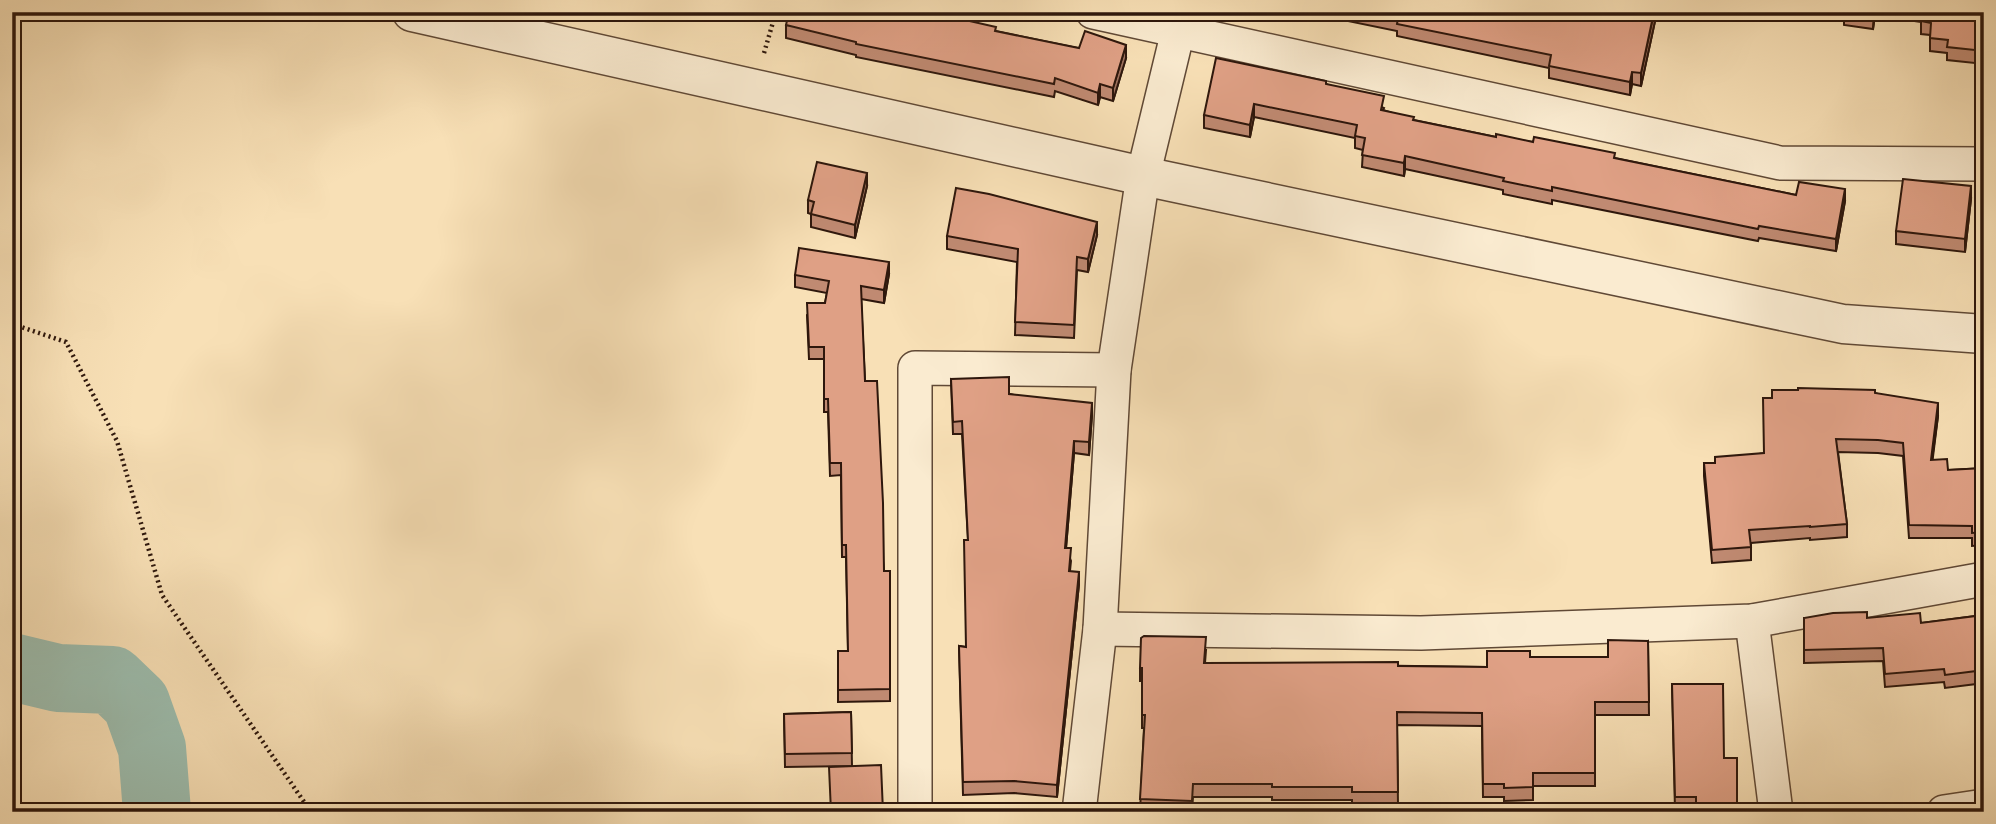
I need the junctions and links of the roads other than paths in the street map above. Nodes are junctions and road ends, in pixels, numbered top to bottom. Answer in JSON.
{"nodes":[{"id":1,"x":412,"y":12,"type":"edge"},
{"id":2,"x":1094,"y":12,"type":"edge"},
{"id":3,"x":1178,"y":31,"type":"junction"},
{"id":4,"x":1984,"y":164,"type":"edge"},
{"id":5,"x":1143,"y":176,"type":"junction"},
{"id":6,"x":1984,"y":334,"type":"edge"},
{"id":7,"x":1114,"y":370,"type":"junction"},
{"id":8,"x":1984,"y":579,"type":"edge"},
{"id":9,"x":1752,"y":621,"type":"junction"},
{"id":10,"x":1100,"y":629,"type":"junction"},
{"id":11,"x":1984,"y":806,"type":"edge"},
{"id":12,"x":915,"y":812,"type":"edge"},
{"id":13,"x":1079,"y":812,"type":"edge"},
{"id":14,"x":1776,"y":812,"type":"edge"},
{"id":15,"x":1944,"y":812,"type":"edge"}],
"edges":[{"from":1,"to":5,"type":"street"},
{"from":2,"to":3,"type":"street"},
{"from":3,"to":4,"type":"street"},
{"from":3,"to":5,"type":"street"},
{"from":5,"to":6,"type":"street"},
{"from":5,"to":7,"type":"street"},
{"from":7,"to":10,"type":"street"},
{"from":7,"to":12,"type":"street"},
{"from":8,"to":9,"type":"street"},
{"from":9,"to":10,"type":"street"},
{"from":9,"to":14,"type":"street"},
{"from":10,"to":13,"type":"street"},
{"from":11,"to":15,"type":"street"}]}
